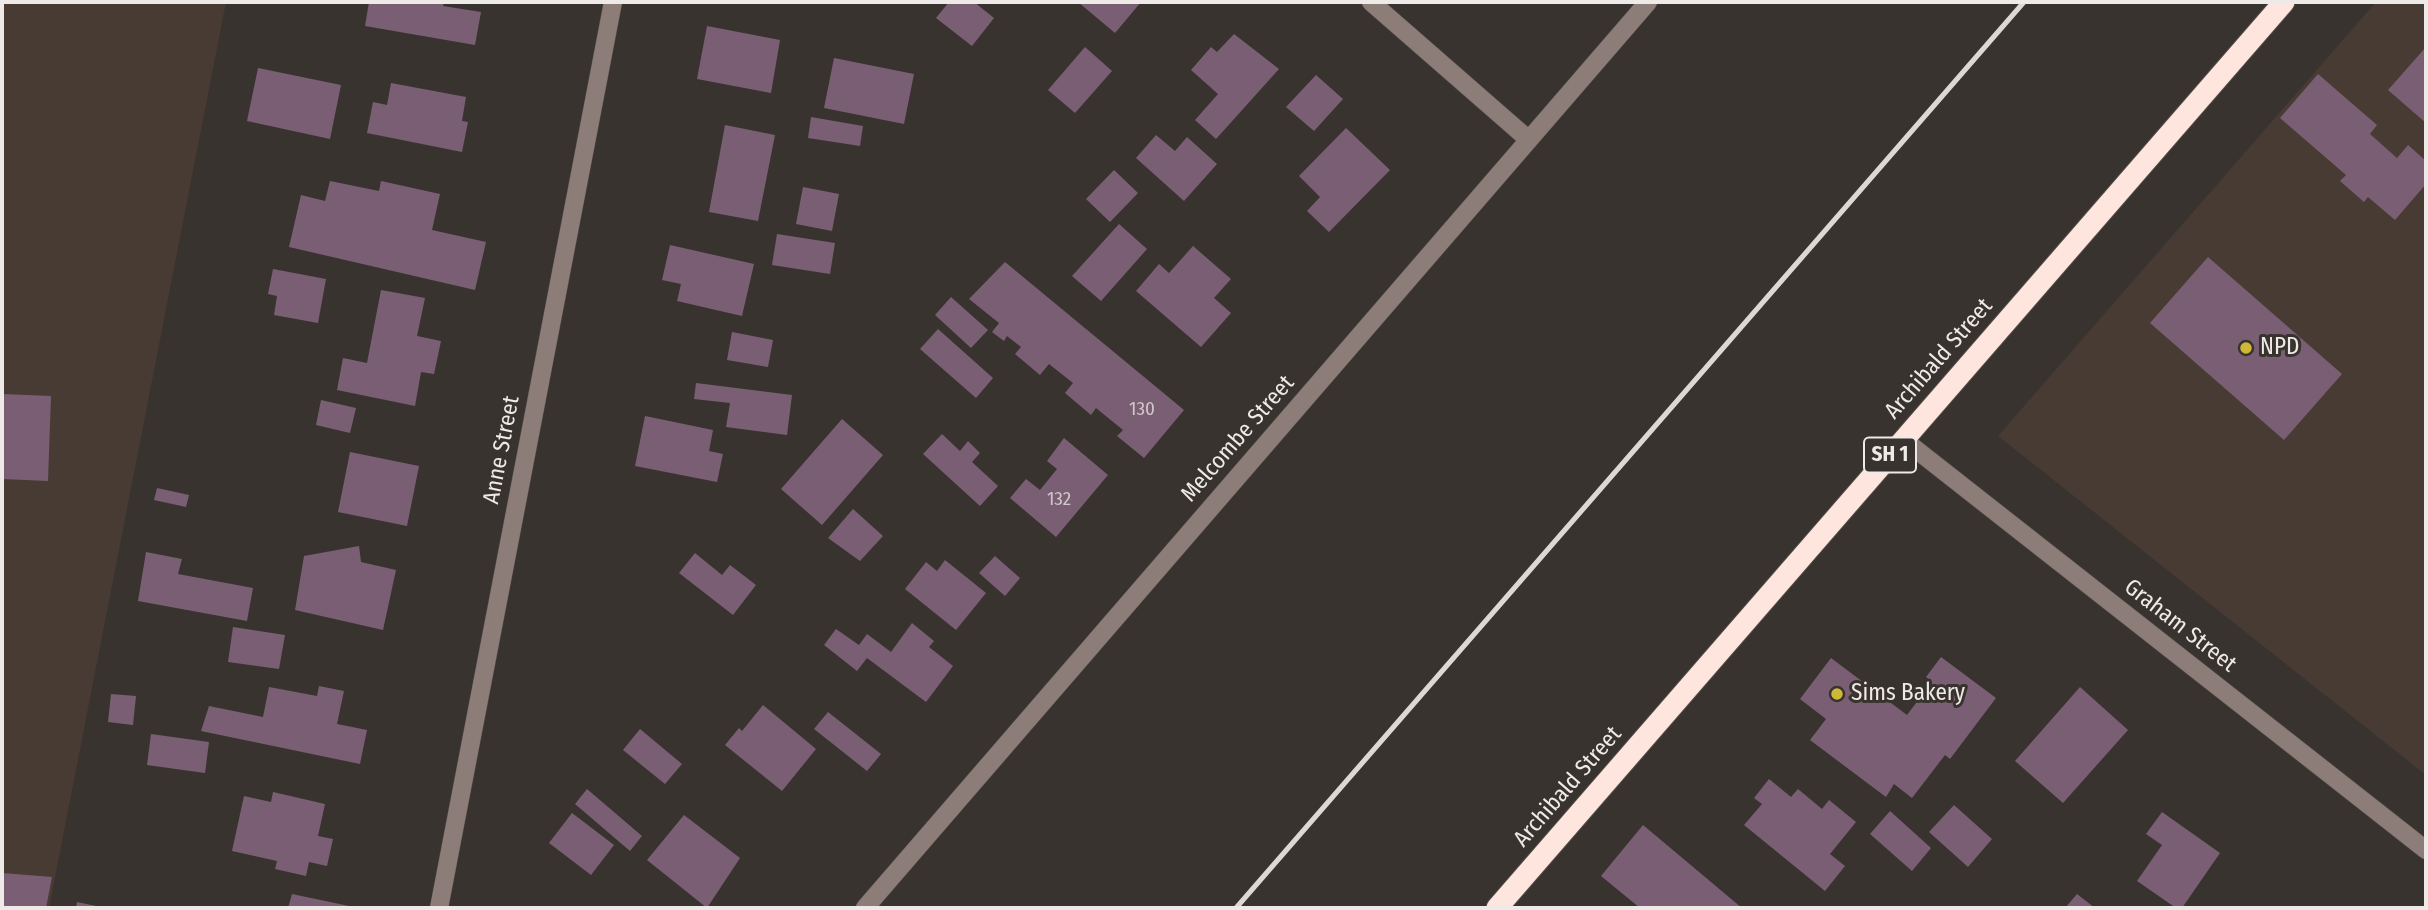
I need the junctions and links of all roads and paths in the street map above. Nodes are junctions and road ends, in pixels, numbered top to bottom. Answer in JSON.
{"nodes":[{"id":1,"x":613,"y":2,"type":"edge"},
{"id":2,"x":1371,"y":2,"type":"edge"},
{"id":3,"x":1648,"y":2,"type":"edge"},
{"id":4,"x":2284,"y":2,"type":"edge"},
{"id":5,"x":1529,"y":140,"type":"junction"},
{"id":6,"x":1904,"y":440,"type":"junction"},
{"id":7,"x":2426,"y":849,"type":"edge"},
{"id":8,"x":439,"y":908,"type":"edge"},
{"id":9,"x":865,"y":908,"type":"edge"},
{"id":10,"x":1497,"y":908,"type":"edge"}],
"edges":[{"from":1,"to":8,"type":"street","name":"Anne Street"},
{"from":2,"to":5,"type":"street"},
{"from":3,"to":5,"type":"street","name":"Melcombe Street"},
{"from":4,"to":6,"type":"highway","name":"Archibald Street","number":"SH 1"},
{"from":5,"to":9,"type":"street","name":"Melcombe Street"},
{"from":6,"to":7,"type":"street","name":"Graham Street"},
{"from":6,"to":10,"type":"highway","name":"Archibald Street","number":"SH 1"}]}
